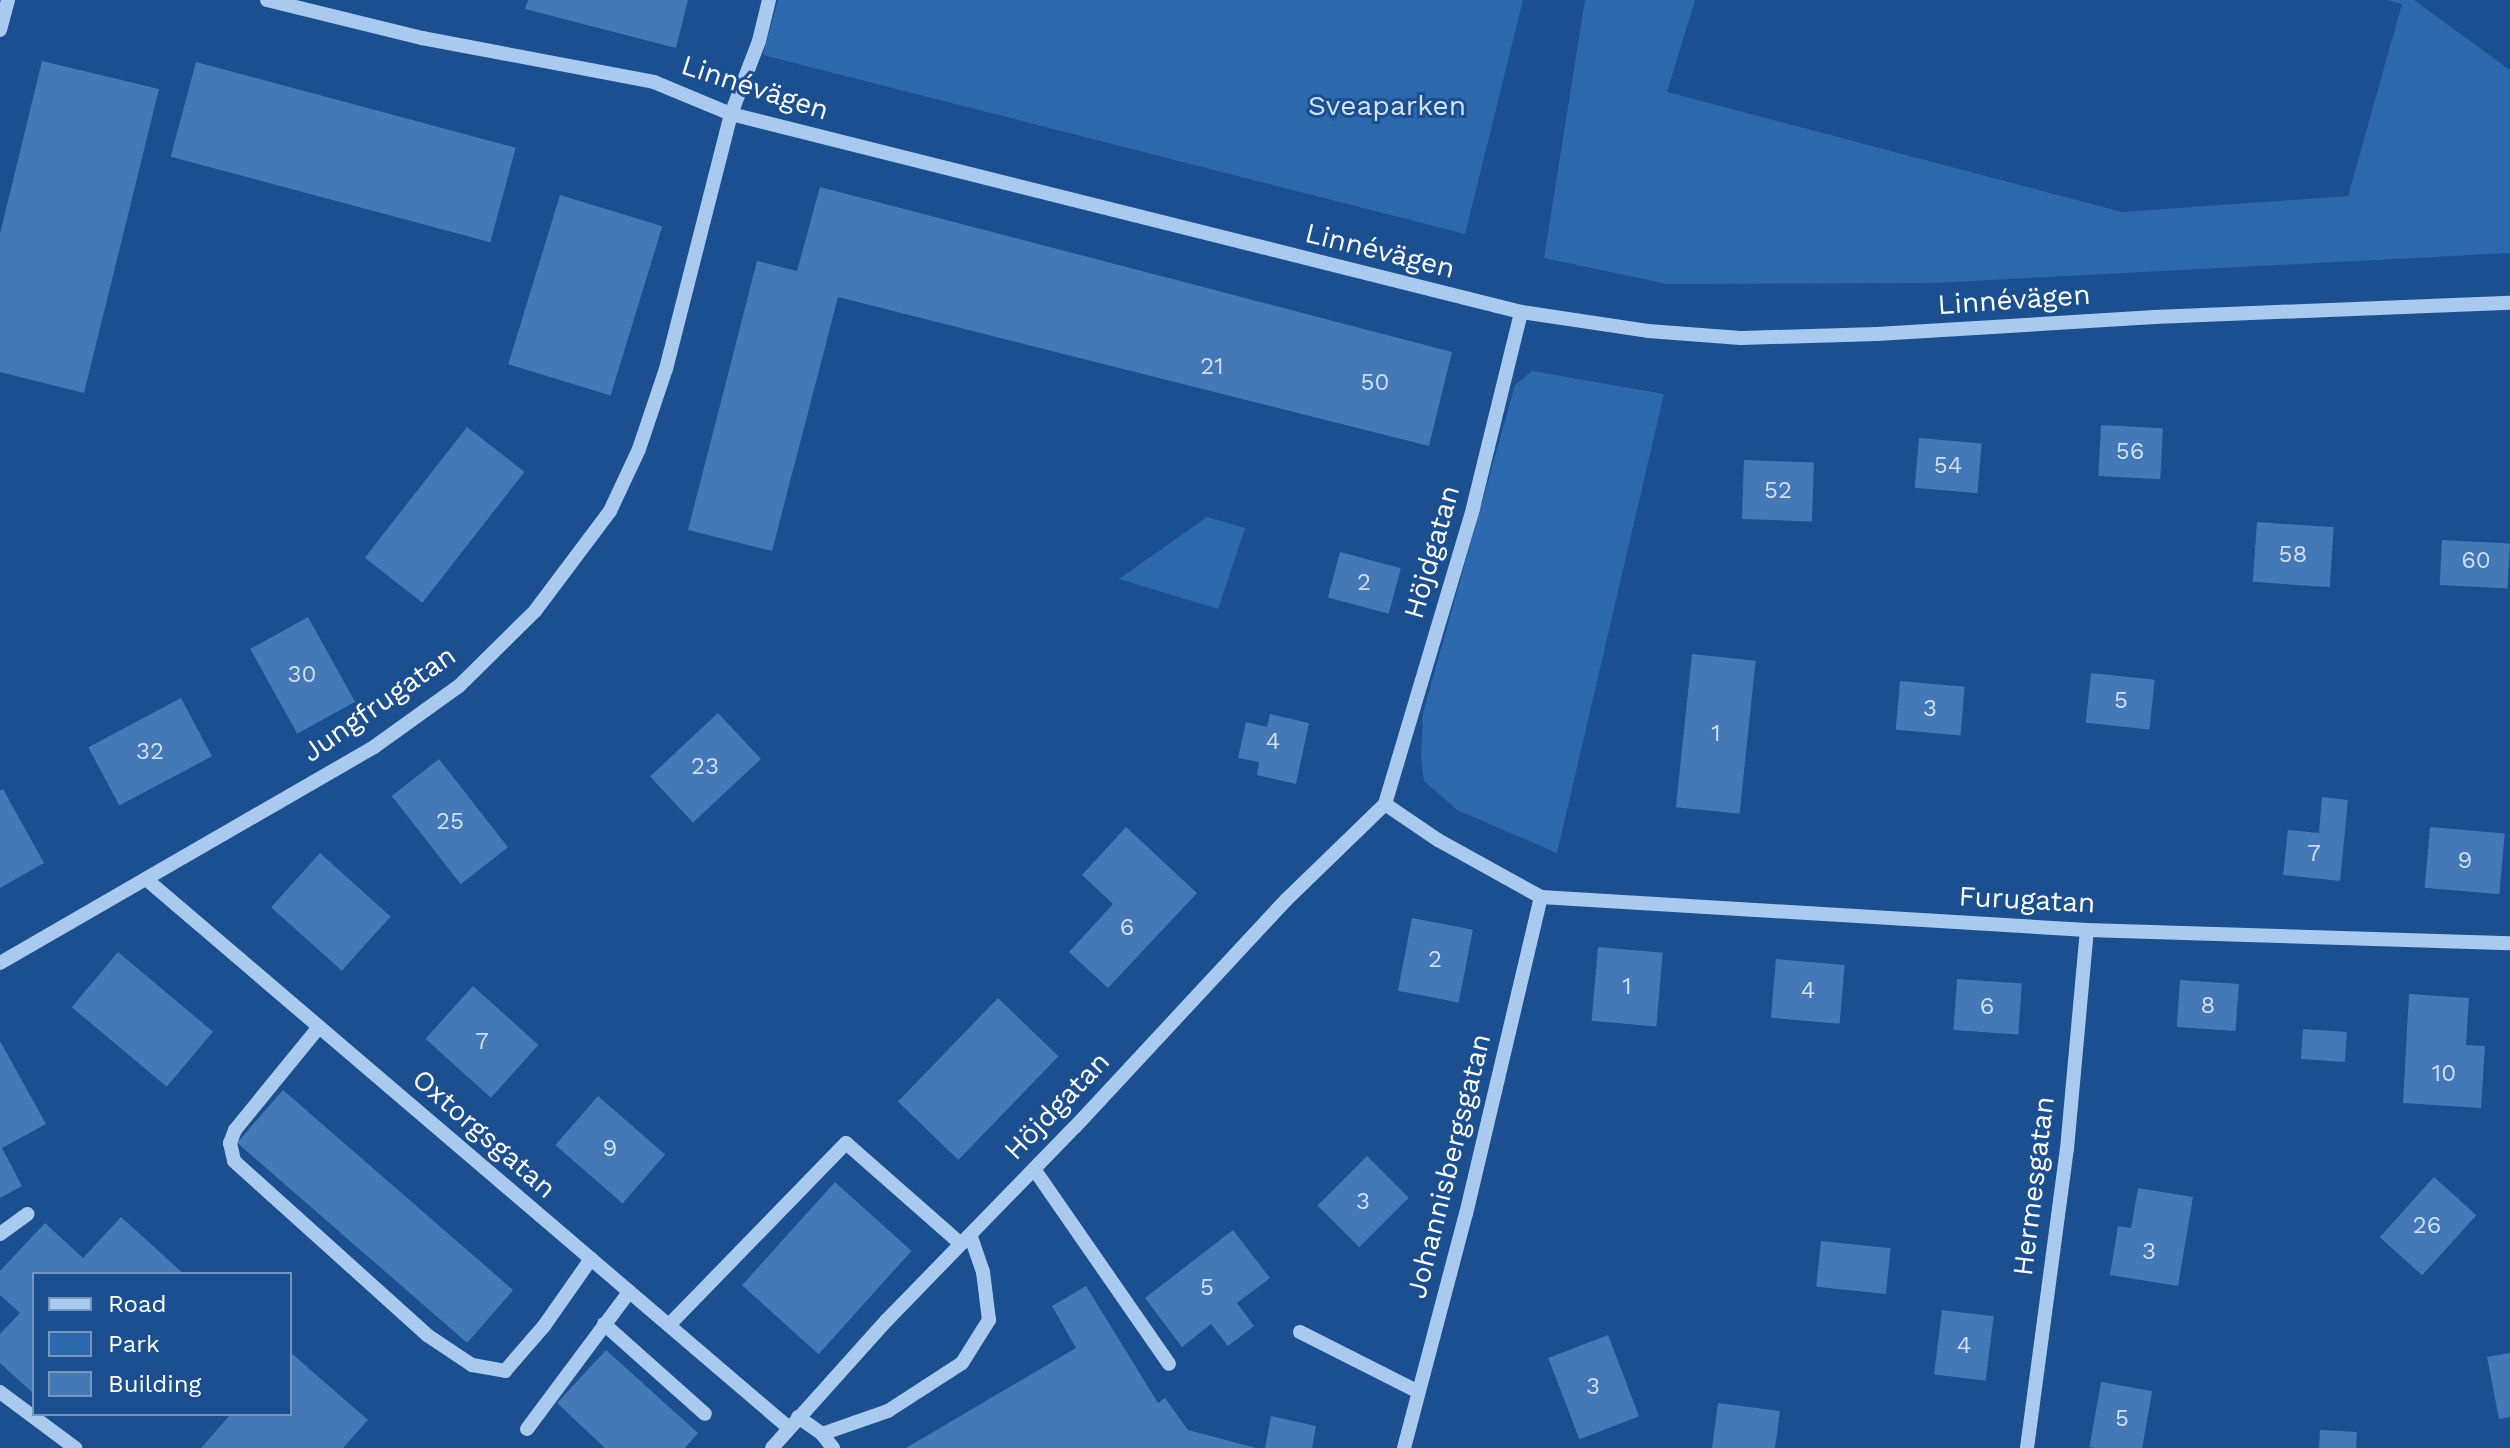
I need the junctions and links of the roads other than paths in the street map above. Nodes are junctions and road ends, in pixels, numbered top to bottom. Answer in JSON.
{"nodes":[{"id":1,"x":8,"y":0,"type":"edge"},
{"id":2,"x":267,"y":0,"type":"edge"},
{"id":3,"x":769,"y":0,"type":"edge"},
{"id":4,"x":0,"y":30,"type":"edge"},
{"id":5,"x":731,"y":114,"type":"junction"},
{"id":6,"x":2510,"y":303,"type":"edge"},
{"id":7,"x":1521,"y":312,"type":"junction"},
{"id":8,"x":1385,"y":804,"type":"junction"},
{"id":9,"x":146,"y":879,"type":"junction"},
{"id":10,"x":1541,"y":897,"type":"junction"},
{"id":11,"x":2087,"y":930,"type":"junction"},
{"id":12,"x":2510,"y":943,"type":"edge"},
{"id":13,"x":0,"y":963,"type":"edge"},
{"id":14,"x":319,"y":1027,"type":"junction"},
{"id":15,"x":1034,"y":1169,"type":"junction"},
{"id":16,"x":28,"y":1214,"type":"dead end"},
{"id":17,"x":0,"y":1234,"type":"edge"},
{"id":18,"x":965,"y":1240,"type":"junction"},
{"id":19,"x":591,"y":1259,"type":"junction"},
{"id":20,"x":629,"y":1292,"type":"junction"},
{"id":21,"x":604,"y":1324,"type":"junction"},
{"id":22,"x":669,"y":1325,"type":"junction"},
{"id":23,"x":1300,"y":1332,"type":"dead end"},
{"id":24,"x":1169,"y":1364,"type":"dead end"},
{"id":25,"x":0,"y":1392,"type":"edge"},
{"id":26,"x":1419,"y":1392,"type":"junction"},
{"id":27,"x":705,"y":1414,"type":"dead end"},
{"id":28,"x":32,"y":1416,"type":"edge"},
{"id":29,"x":32,"y":1416,"type":"edge"},
{"id":30,"x":793,"y":1423,"type":"junction"},
{"id":31,"x":527,"y":1429,"type":"dead end"},
{"id":32,"x":822,"y":1434,"type":"junction"},
{"id":33,"x":75,"y":1448,"type":"edge"},
{"id":34,"x":772,"y":1448,"type":"edge"},
{"id":35,"x":833,"y":1448,"type":"edge"},
{"id":36,"x":1404,"y":1448,"type":"edge"},
{"id":37,"x":2027,"y":1448,"type":"edge"}],
"edges":[{"from":1,"to":4,"type":"street"},
{"from":2,"to":5,"type":"street","name":"Linnévägen"},
{"from":3,"to":5,"type":"street","name":"Jungfrugatan"},
{"from":5,"to":7,"type":"street","name":"Linnévägen"},
{"from":5,"to":9,"type":"street","name":"Jungfrugatan"},
{"from":6,"to":7,"type":"street","name":"Linnévägen"},
{"from":7,"to":8,"type":"street","name":"Höjdgatan"},
{"from":8,"to":10,"type":"street"},
{"from":8,"to":15,"type":"street","name":"Höjdgatan"},
{"from":9,"to":13,"type":"street","name":"Jungfrugatan"},
{"from":9,"to":14,"type":"street","name":"Oxtorgsgatan"},
{"from":10,"to":11,"type":"street","name":"Furugatan"},
{"from":10,"to":26,"type":"street","name":"Johannisbergsgatan"},
{"from":11,"to":12,"type":"street","name":"Furugatan"},
{"from":11,"to":37,"type":"street","name":"Hermesgatan"},
{"from":14,"to":19,"type":"street","name":"Oxtorgsgatan"},
{"from":14,"to":19,"type":"street"},
{"from":15,"to":18,"type":"street","name":"Höjdgatan"},
{"from":15,"to":24,"type":"street"},
{"from":16,"to":17,"type":"street"},
{"from":18,"to":22,"type":"street"},
{"from":18,"to":30,"type":"street","name":"Höjdgatan"},
{"from":18,"to":32,"type":"street"},
{"from":19,"to":20,"type":"street","name":"Oxtorgsgatan"},
{"from":20,"to":21,"type":"street"},
{"from":20,"to":22,"type":"street","name":"Oxtorgsgatan"},
{"from":21,"to":27,"type":"street"},
{"from":21,"to":31,"type":"street"},
{"from":22,"to":30,"type":"street","name":"Oxtorgsgatan"},
{"from":23,"to":26,"type":"street"},
{"from":25,"to":28,"type":"street"},
{"from":26,"to":36,"type":"street","name":"Johannisbergsgatan"},
{"from":29,"to":33,"type":"street"},
{"from":30,"to":32,"type":"street","name":"Oxtorgsgatan"},
{"from":30,"to":34,"type":"street","name":"Höjdgatan"},
{"from":32,"to":35,"type":"street","name":"Oxtorgsgatan"}]}
